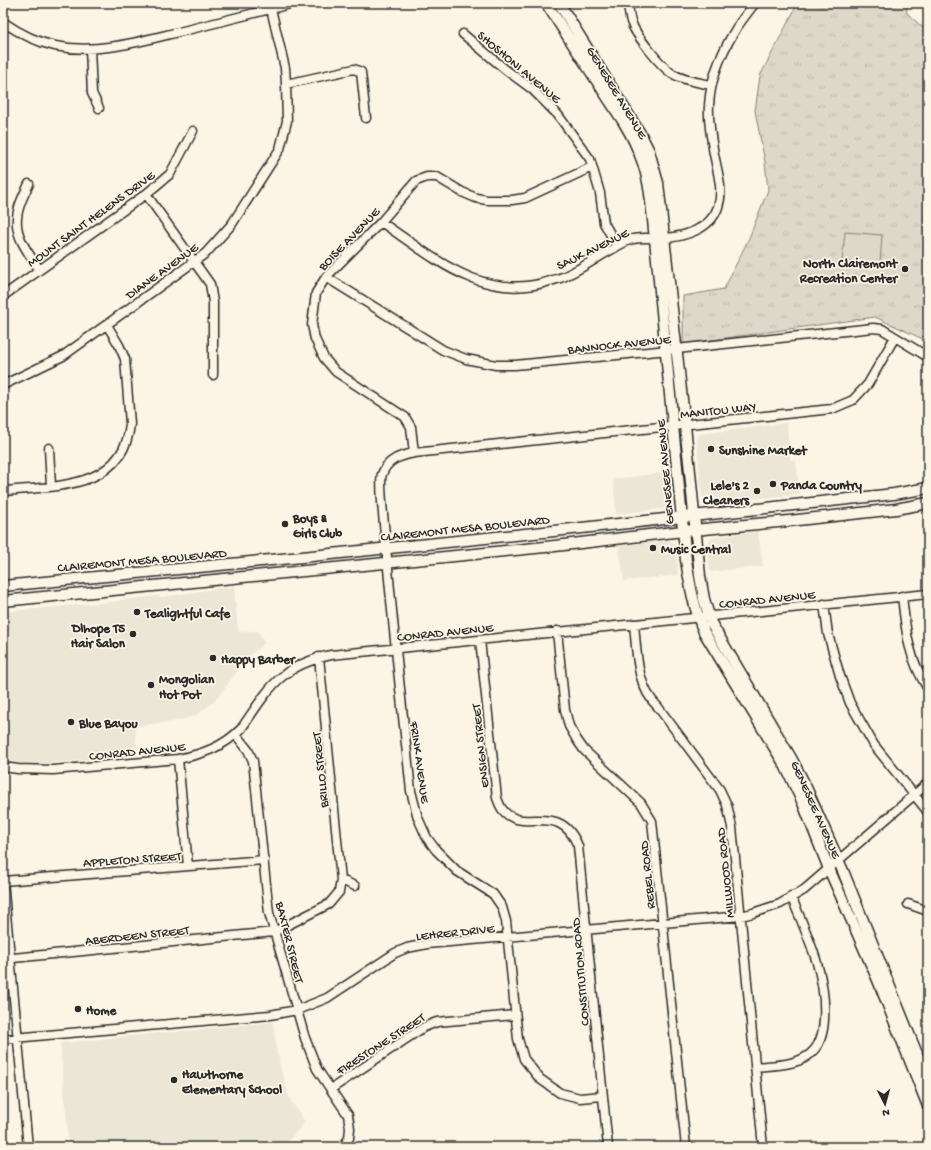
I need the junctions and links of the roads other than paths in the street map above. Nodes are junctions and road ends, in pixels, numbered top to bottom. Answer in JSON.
{"nodes":[{"id":1,"x":294,"y":3,"type":"edge"},
{"id":2,"x":546,"y":3,"type":"edge"},
{"id":3,"x":559,"y":3,"type":"edge"},
{"id":4,"x":628,"y":3,"type":"edge"},
{"id":5,"x":756,"y":3,"type":"edge"},
{"id":6,"x":271,"y":9,"type":"junction"},
{"id":7,"x":3,"y":22,"type":"edge"},
{"id":8,"x":463,"y":34,"type":"dead end"},
{"id":9,"x":90,"y":49,"type":"junction"},
{"id":10,"x":286,"y":84,"type":"junction"},
{"id":11,"x":711,"y":85,"type":"junction"},
{"id":12,"x":99,"y":108,"type":"dead end"},
{"id":13,"x":366,"y":118,"type":"dead end"},
{"id":14,"x":193,"y":131,"type":"dead end"},
{"id":15,"x":592,"y":167,"type":"junction"},
{"id":16,"x":29,"y":184,"type":"dead end"},
{"id":17,"x":146,"y":194,"type":"junction"},
{"id":18,"x":381,"y":222,"type":"junction"},
{"id":19,"x":660,"y":238,"type":"junction"},
{"id":20,"x":617,"y":246,"type":"junction"},
{"id":21,"x":194,"y":261,"type":"junction"},
{"id":22,"x":39,"y":269,"type":"junction"},
{"id":23,"x":326,"y":278,"type":"junction"},
{"id":24,"x":3,"y":296,"type":"edge"},
{"id":25,"x":107,"y":325,"type":"junction"},
{"id":26,"x":894,"y":337,"type":"junction"},
{"id":27,"x":671,"y":350,"type":"junction"},
{"id":28,"x":928,"y":357,"type":"edge"},
{"id":29,"x":213,"y":375,"type":"dead end"},
{"id":30,"x":3,"y":385,"type":"edge"},
{"id":31,"x":685,"y":425,"type":"junction"},
{"id":32,"x":674,"y":426,"type":"junction"},
{"id":33,"x":49,"y":448,"type":"dead end"},
{"id":34,"x":414,"y":453,"type":"junction"},
{"id":35,"x":51,"y":486,"type":"junction"},
{"id":36,"x":928,"y":488,"type":"edge"},
{"id":37,"x":3,"y":491,"type":"edge"},
{"id":38,"x":928,"y":503,"type":"edge"},
{"id":39,"x":694,"y":515,"type":"junction"},
{"id":40,"x":682,"y":516,"type":"junction"},
{"id":41,"x":683,"y":531,"type":"junction"},
{"id":42,"x":695,"y":531,"type":"junction"},
{"id":43,"x":386,"y":548,"type":"junction"},
{"id":44,"x":387,"y":562,"type":"junction"},
{"id":45,"x":3,"y":586,"type":"edge"},
{"id":46,"x":928,"y":594,"type":"edge"},
{"id":47,"x":902,"y":596,"type":"junction"},
{"id":48,"x":3,"y":601,"type":"edge"},
{"id":49,"x":824,"y":604,"type":"junction"},
{"id":50,"x":708,"y":616,"type":"junction"},
{"id":51,"x":698,"y":618,"type":"junction"},
{"id":52,"x":634,"y":624,"type":"junction"},
{"id":53,"x":557,"y":632,"type":"junction"},
{"id":54,"x":480,"y":640,"type":"junction"},
{"id":55,"x":396,"y":648,"type":"junction"},
{"id":56,"x":320,"y":657,"type":"junction"},
{"id":57,"x":928,"y":689,"type":"edge"},
{"id":58,"x":236,"y":734,"type":"junction"},
{"id":59,"x":178,"y":760,"type":"junction"},
{"id":60,"x":3,"y":767,"type":"edge"},
{"id":61,"x":928,"y":782,"type":"edge"},
{"id":62,"x":913,"y":795,"type":"junction"},
{"id":63,"x":928,"y":812,"type":"edge"},
{"id":64,"x":539,"y":820,"type":"joint"},
{"id":65,"x":264,"y":860,"type":"junction"},
{"id":66,"x":838,"y":861,"type":"junction"},
{"id":67,"x":188,"y":866,"type":"junction"},
{"id":68,"x":829,"y":869,"type":"junction"},
{"id":69,"x":341,"y":880,"type":"junction"},
{"id":70,"x":3,"y":882,"type":"edge"},
{"id":71,"x":355,"y":886,"type":"dead end"},
{"id":72,"x":791,"y":896,"type":"junction"},
{"id":73,"x":908,"y":904,"type":"dead end"},
{"id":74,"x":928,"y":911,"type":"edge"},
{"id":75,"x":742,"y":916,"type":"junction"},
{"id":76,"x":663,"y":923,"type":"junction"},
{"id":77,"x":587,"y":930,"type":"junction"},
{"id":78,"x":274,"y":932,"type":"junction"},
{"id":79,"x":508,"y":937,"type":"junction"},
{"id":80,"x":7,"y":959,"type":"edge"},
{"id":81,"x":297,"y":1010,"type":"junction"},
{"id":82,"x":515,"y":1015,"type":"junction"},
{"id":83,"x":18,"y":1037,"type":"junction"},
{"id":84,"x":3,"y":1039,"type":"edge"},
{"id":85,"x":755,"y":1067,"type":"junction"},
{"id":86,"x":928,"y":1082,"type":"edge"},
{"id":87,"x":331,"y":1089,"type":"junction"},
{"id":88,"x":602,"y":1096,"type":"junction"},
{"id":89,"x":928,"y":1106,"type":"edge"},
{"id":90,"x":28,"y":1147,"type":"edge"},
{"id":91,"x":343,"y":1147,"type":"edge"},
{"id":92,"x":608,"y":1147,"type":"edge"},
{"id":93,"x":686,"y":1147,"type":"edge"},
{"id":94,"x":763,"y":1147,"type":"edge"}],
"edges":[{"from":1,"to":6,"type":"street"},
{"from":2,"to":19,"type":"main road","name":"GENESEE AVENUE"},
{"from":3,"to":19,"type":"main road","name":"GENESEE AVENUE"},
{"from":4,"to":11,"type":"street"},
{"from":5,"to":11,"type":"street","name":"SAUK AVENUE"},
{"from":6,"to":9,"type":"street"},
{"from":6,"to":10,"type":"street","name":"DIANE AVENUE"},
{"from":7,"to":9,"type":"street"},
{"from":8,"to":15,"type":"street","name":"SHOSHONI AVENUE"},
{"from":9,"to":12,"type":"street"},
{"from":10,"to":13,"type":"street"},
{"from":10,"to":21,"type":"street","name":"DIANE AVENUE"},
{"from":11,"to":19,"type":"street","name":"SAUK AVENUE"},
{"from":14,"to":17,"type":"street","name":"MOUNT SAINT HELENS DRIVE"},
{"from":15,"to":18,"type":"street","name":"BOISE AVENUE"},
{"from":15,"to":20,"type":"street","name":"SHOSHONI AVENUE"},
{"from":16,"to":22,"type":"street"},
{"from":17,"to":21,"type":"street"},
{"from":17,"to":22,"type":"street","name":"MOUNT SAINT HELENS DRIVE"},
{"from":18,"to":20,"type":"street","name":"SAUK AVENUE"},
{"from":18,"to":23,"type":"street","name":"BOISE AVENUE"},
{"from":19,"to":20,"type":"street","name":"SAUK AVENUE"},
{"from":19,"to":27,"type":"main road","name":"GENESEE AVENUE"},
{"from":21,"to":25,"type":"street","name":"DIANE AVENUE"},
{"from":21,"to":29,"type":"street"},
{"from":22,"to":24,"type":"street","name":"MOUNT SAINT HELENS DRIVE"},
{"from":23,"to":27,"type":"street","name":"BANNOCK AVENUE"},
{"from":23,"to":34,"type":"street","name":"BOISE AVENUE"},
{"from":25,"to":30,"type":"street","name":"DIANE AVENUE"},
{"from":25,"to":35,"type":"street"},
{"from":26,"to":27,"type":"street","name":"BANNOCK AVENUE"},
{"from":26,"to":28,"type":"street","name":"BANNOCK AVENUE"},
{"from":26,"to":31,"type":"street","name":"MANITOU WAY"},
{"from":27,"to":31,"type":"main road","name":"GENESEE AVENUE"},
{"from":27,"to":32,"type":"main road","name":"GENESEE AVENUE"},
{"from":31,"to":32,"type":"street","name":"MANITOU WAY"},
{"from":31,"to":39,"type":"main road","name":"GENESEE AVENUE"},
{"from":32,"to":34,"type":"street","name":"MANITOU WAY"},
{"from":32,"to":40,"type":"main road","name":"GENESEE AVENUE"},
{"from":33,"to":35,"type":"street"},
{"from":34,"to":43,"type":"street","name":"FRINK AVENUE"},
{"from":35,"to":37,"type":"street"},
{"from":36,"to":39,"type":"main road","name":"CLAIREMONT MESA BOULEVARD"},
{"from":38,"to":42,"type":"main road","name":"CLAIREMONT MESA BOULEVARD"},
{"from":39,"to":40,"type":"main road","name":"CLAIREMONT MESA BOULEVARD"},
{"from":39,"to":42,"type":"main road","name":"GENESEE AVENUE"},
{"from":40,"to":41,"type":"main road","name":"GENESEE AVENUE"},
{"from":40,"to":43,"type":"main road","name":"CLAIREMONT MESA BOULEVARD"},
{"from":41,"to":42,"type":"main road","name":"CLAIREMONT MESA BOULEVARD"},
{"from":41,"to":44,"type":"main road","name":"CLAIREMONT MESA BOULEVARD"},
{"from":41,"to":51,"type":"main road","name":"GENESEE AVENUE"},
{"from":42,"to":50,"type":"main road","name":"GENESEE AVENUE"},
{"from":43,"to":44,"type":"street","name":"FRINK AVENUE"},
{"from":43,"to":45,"type":"main road","name":"CLAIREMONT MESA BOULEVARD"},
{"from":44,"to":48,"type":"main road","name":"CLAIREMONT MESA BOULEVARD"},
{"from":44,"to":55,"type":"street","name":"FRINK AVENUE"},
{"from":46,"to":47,"type":"street","name":"CONRAD AVENUE"},
{"from":47,"to":49,"type":"street","name":"CONRAD AVENUE"},
{"from":47,"to":57,"type":"street"},
{"from":49,"to":50,"type":"street","name":"CONRAD AVENUE"},
{"from":49,"to":62,"type":"street"},
{"from":50,"to":51,"type":"street","name":"CONRAD AVENUE"},
{"from":50,"to":66,"type":"main road","name":"GENESEE AVENUE"},
{"from":51,"to":52,"type":"street","name":"CONRAD AVENUE"},
{"from":51,"to":68,"type":"main road","name":"GENESEE AVENUE"},
{"from":52,"to":53,"type":"street","name":"CONRAD AVENUE"},
{"from":52,"to":75,"type":"street","name":"MILLWOOD ROAD"},
{"from":53,"to":54,"type":"street","name":"CONRAD AVENUE"},
{"from":53,"to":76,"type":"street","name":"REBEL ROAD"},
{"from":54,"to":55,"type":"street","name":"CONRAD AVENUE"},
{"from":54,"to":64,"type":"street","name":"ENSIGN STREET"},
{"from":55,"to":56,"type":"street","name":"CONRAD AVENUE"},
{"from":55,"to":79,"type":"street","name":"FRINK AVENUE"},
{"from":56,"to":58,"type":"street","name":"CONRAD AVENUE"},
{"from":56,"to":69,"type":"street","name":"BRILLO STREET"},
{"from":58,"to":59,"type":"street","name":"CONRAD AVENUE"},
{"from":58,"to":65,"type":"street","name":"BAXTER STREET"},
{"from":59,"to":60,"type":"street","name":"CONRAD AVENUE"},
{"from":59,"to":67,"type":"street"},
{"from":61,"to":62,"type":"street"},
{"from":62,"to":63,"type":"street"},
{"from":62,"to":66,"type":"street"},
{"from":64,"to":77,"type":"street","name":"CONSTITUTION ROAD"},
{"from":65,"to":67,"type":"street","name":"APPLETON STREET"},
{"from":65,"to":78,"type":"street","name":"BAXTER STREET"},
{"from":66,"to":68,"type":"street","name":"LEHRER DRIVE"},
{"from":66,"to":86,"type":"main road","name":"GENESEE AVENUE"},
{"from":67,"to":70,"type":"street","name":"APPLETON STREET"},
{"from":68,"to":72,"type":"street","name":"LEHRER DRIVE"},
{"from":68,"to":89,"type":"main road","name":"GENESEE AVENUE"},
{"from":69,"to":71,"type":"street"},
{"from":69,"to":78,"type":"street","name":"BRILLO STREET"},
{"from":70,"to":80,"type":"street"},
{"from":72,"to":75,"type":"street","name":"LEHRER DRIVE"},
{"from":72,"to":85,"type":"street"},
{"from":73,"to":74,"type":"street"},
{"from":75,"to":76,"type":"street","name":"LEHRER DRIVE"},
{"from":75,"to":85,"type":"street","name":"MILLWOOD ROAD"},
{"from":76,"to":77,"type":"street","name":"LEHRER DRIVE"},
{"from":76,"to":93,"type":"street","name":"REBEL ROAD"},
{"from":77,"to":79,"type":"street","name":"LEHRER DRIVE"},
{"from":77,"to":88,"type":"street","name":"CONSTITUTION ROAD"},
{"from":78,"to":80,"type":"street","name":"ABERDEEN STREET"},
{"from":78,"to":81,"type":"street","name":"BAXTER STREET"},
{"from":79,"to":81,"type":"street","name":"LEHRER DRIVE"},
{"from":79,"to":82,"type":"street","name":"FRINK AVENUE"},
{"from":80,"to":83,"type":"street"},
{"from":81,"to":83,"type":"street","name":"LEHRER DRIVE"},
{"from":81,"to":87,"type":"street","name":"BAXTER STREET"},
{"from":82,"to":87,"type":"street","name":"FIRESTONE STREET"},
{"from":82,"to":88,"type":"street","name":"FRINK AVENUE"},
{"from":83,"to":84,"type":"street","name":"LEHRER DRIVE"},
{"from":83,"to":90,"type":"street"},
{"from":85,"to":94,"type":"street","name":"MILLWOOD ROAD"},
{"from":87,"to":91,"type":"street","name":"BAXTER STREET"},
{"from":88,"to":92,"type":"street","name":"CONSTITUTION ROAD"}]}
